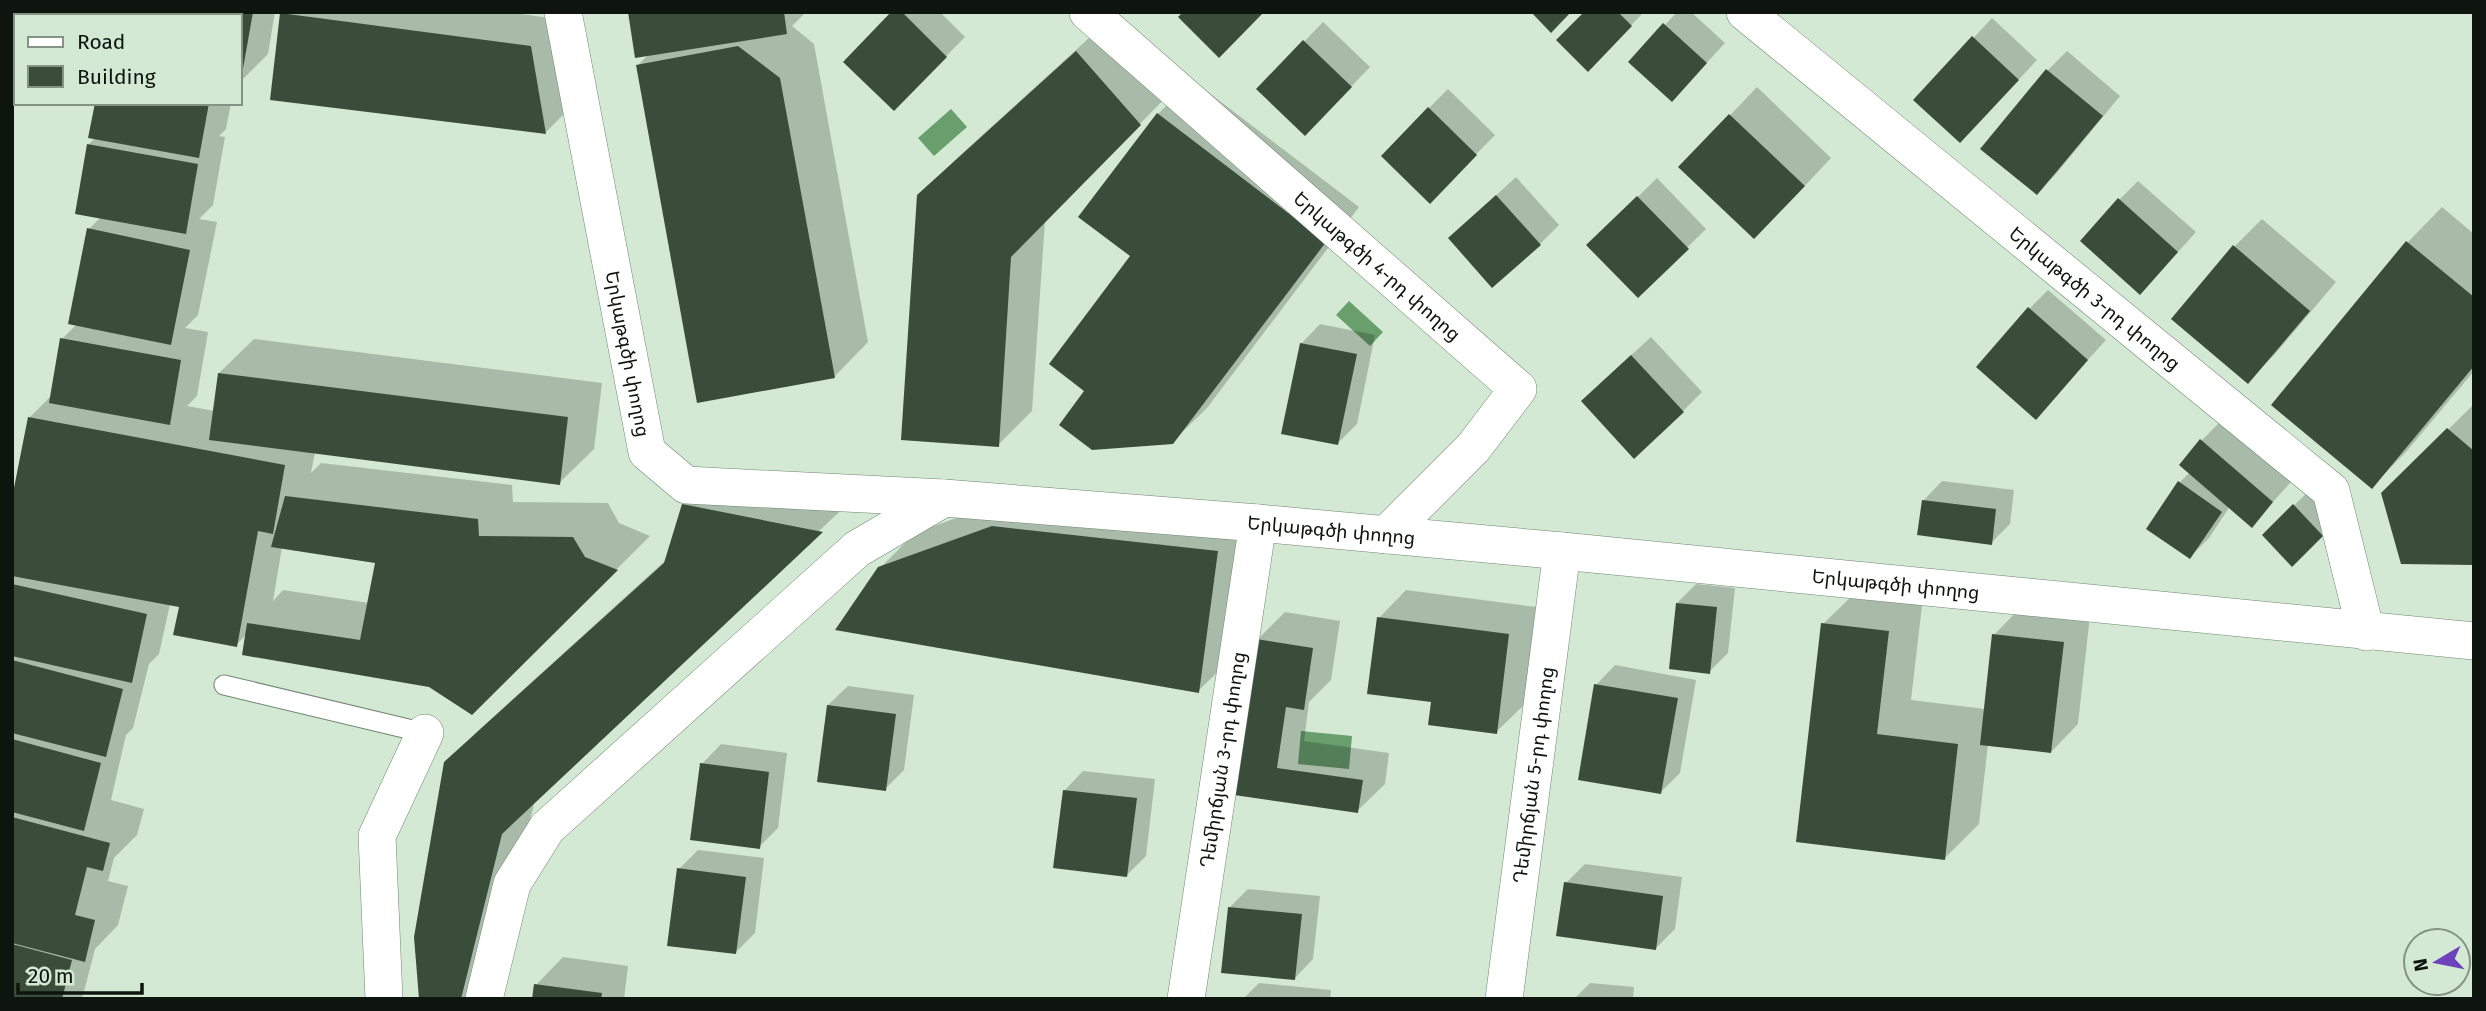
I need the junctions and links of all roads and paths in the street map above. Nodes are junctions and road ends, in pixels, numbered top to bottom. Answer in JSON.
{"nodes":[{"id":1,"x":13,"y":12,"type":"edge"},
{"id":2,"x":563,"y":12,"type":"edge"},
{"id":3,"x":1088,"y":12,"type":"edge"},
{"id":4,"x":1745,"y":12,"type":"edge"},
{"id":5,"x":12,"y":20,"type":"edge"},
{"id":6,"x":944,"y":498,"type":"junction"},
{"id":7,"x":1258,"y":523,"type":"junction"},
{"id":8,"x":1386,"y":535,"type":"junction"},
{"id":9,"x":1562,"y":551,"type":"junction"},
{"id":10,"x":2366,"y":632,"type":"junction"},
{"id":11,"x":2474,"y":641,"type":"edge"},
{"id":12,"x":224,"y":685,"type":"dead end"},
{"id":13,"x":425,"y":733,"type":"joint"},
{"id":14,"x":384,"y":999,"type":"edge"},
{"id":15,"x":484,"y":999,"type":"edge"},
{"id":16,"x":1186,"y":999,"type":"edge"},
{"id":17,"x":1504,"y":999,"type":"edge"}],
"edges":[{"from":1,"to":5,"type":"street"},
{"from":2,"to":6,"type":"street","name":"Երկաթգծի փողոց"},
{"from":3,"to":8,"type":"street","name":"Երկաթգծի 4-րդ փողոց"},
{"from":4,"to":10,"type":"street","name":"Երկաթգծի 3-րդ փողոց"},
{"from":6,"to":7,"type":"street","name":"Երկաթգծի փողոց"},
{"from":6,"to":15,"type":"street"},
{"from":7,"to":8,"type":"street","name":"Երկաթգծի փողոց"},
{"from":7,"to":16,"type":"street","name":"Դեմիրճյան 3-րդ փողոց"},
{"from":8,"to":9,"type":"street","name":"Երկաթգծի փողոց"},
{"from":9,"to":10,"type":"street","name":"Երկաթգծի փողոց"},
{"from":9,"to":17,"type":"street","name":"Դեմիրճյան 5-րդ փողոց"},
{"from":10,"to":11,"type":"street","name":"Երկաթգծի փողոց"},
{"from":12,"to":13,"type":"lane"},
{"from":13,"to":14,"type":"street"}]}
